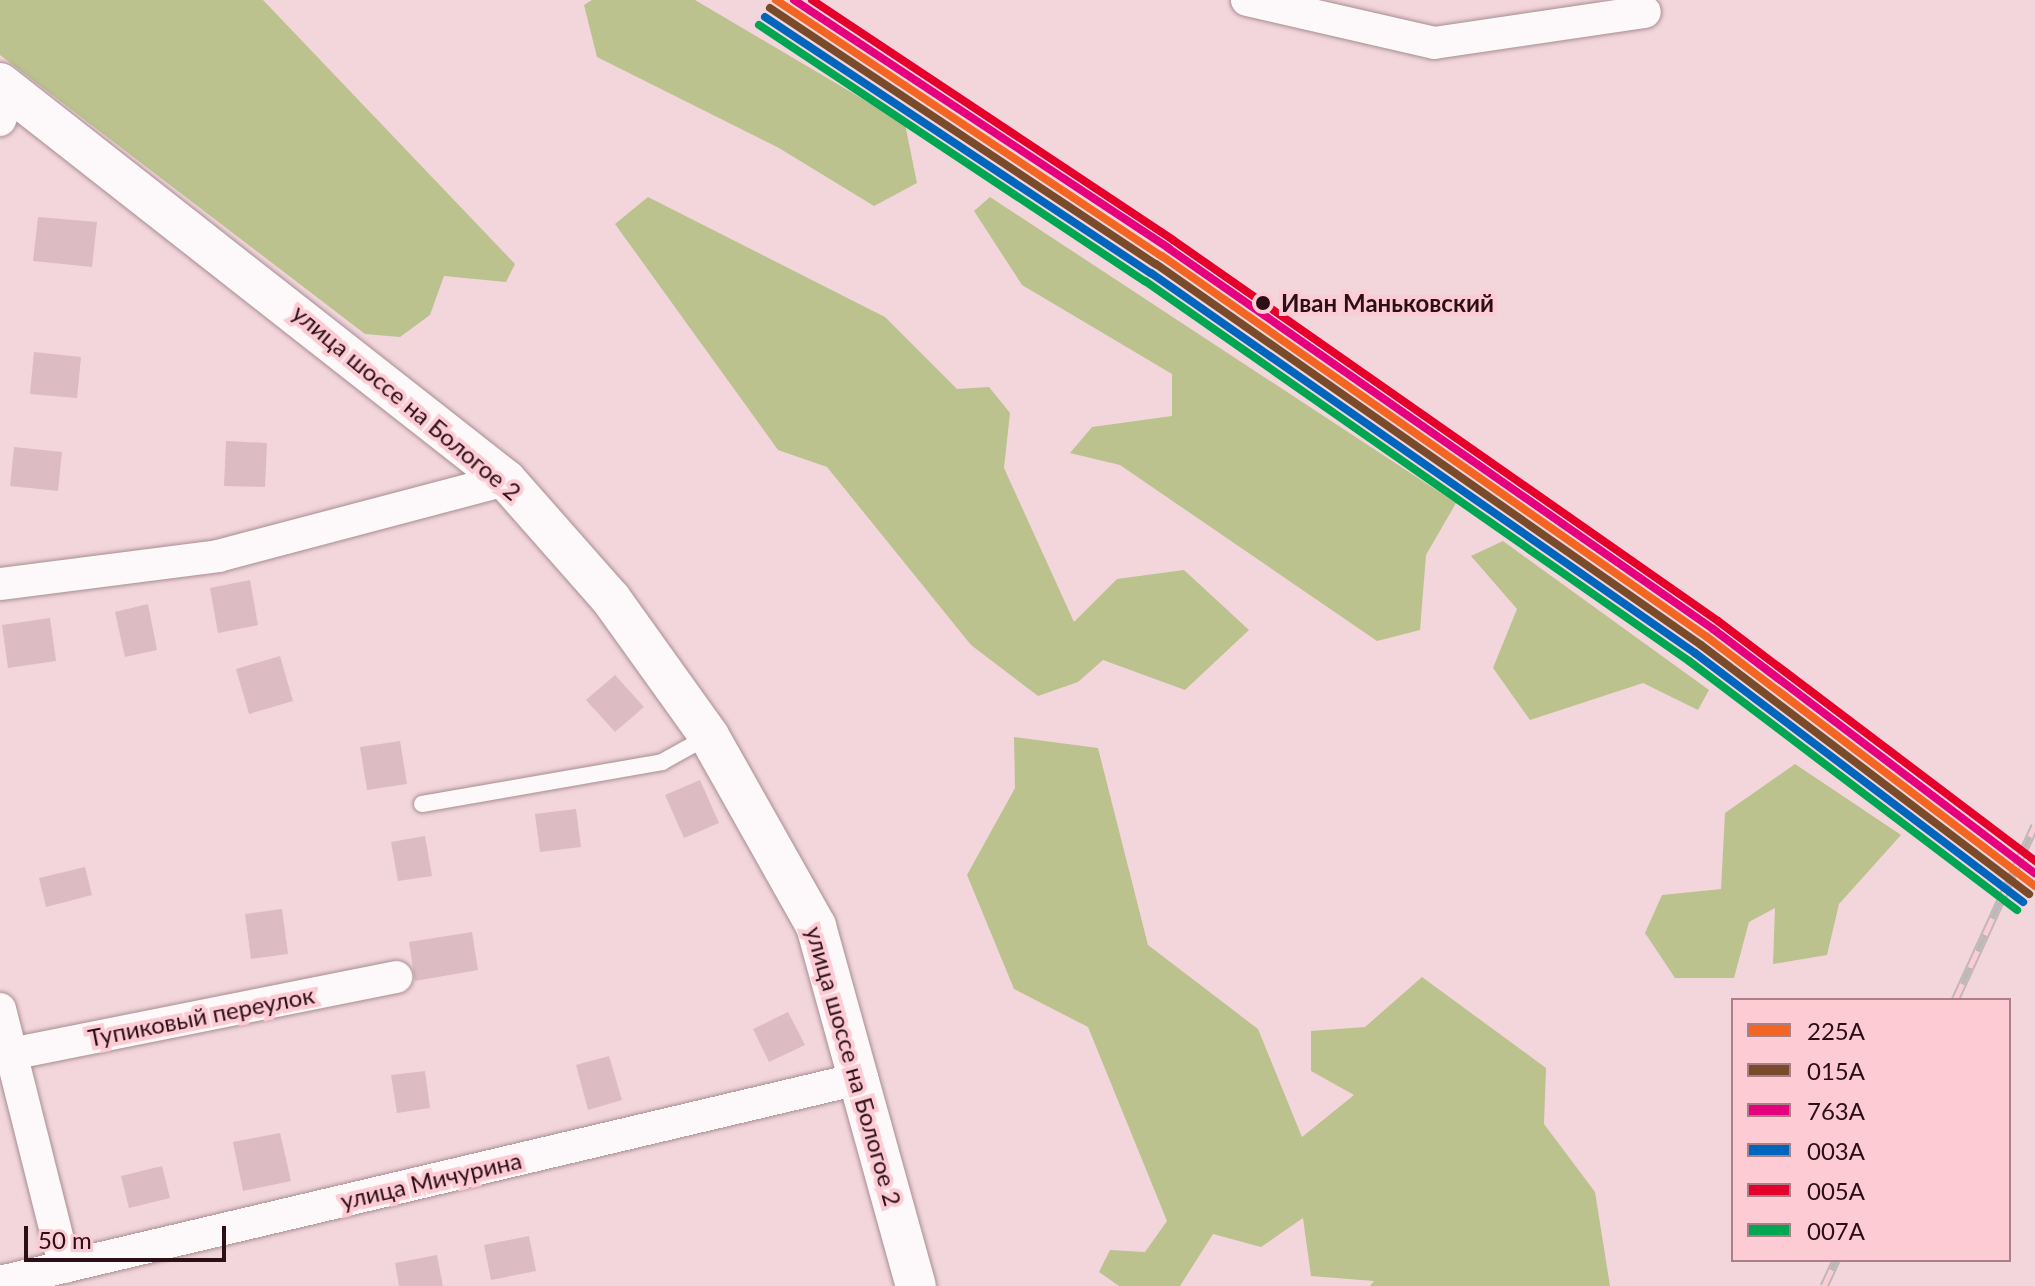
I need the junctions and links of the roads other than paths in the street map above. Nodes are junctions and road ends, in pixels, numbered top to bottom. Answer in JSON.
{"nodes":[{"id":1,"x":1247,"y":0,"type":"edge"},
{"id":2,"x":1645,"y":12,"type":"dead end"},
{"id":3,"x":4,"y":98,"type":"edge"},
{"id":4,"x":506,"y":480,"type":"junction"},
{"id":5,"x":0,"y":584,"type":"edge"},
{"id":6,"x":709,"y":736,"type":"junction"},
{"id":7,"x":422,"y":804,"type":"dead end"},
{"id":8,"x":396,"y":977,"type":"dead end"},
{"id":9,"x":0,"y":1009,"type":"edge"},
{"id":10,"x":6,"y":1055,"type":"junction"},
{"id":11,"x":862,"y":1078,"type":"junction"},
{"id":12,"x":65,"y":1267,"type":"junction"},
{"id":13,"x":0,"y":1282,"type":"edge"},
{"id":14,"x":916,"y":1286,"type":"edge"}],
"edges":[{"from":1,"to":2,"type":"street"},
{"from":3,"to":4,"type":"street","name":"улица шоссе на Бологое 2"},
{"from":4,"to":5,"type":"street"},
{"from":4,"to":6,"type":"street","name":"улица шоссе на Бологое 2"},
{"from":6,"to":7,"type":"lane"},
{"from":6,"to":11,"type":"street","name":"улица шоссе на Бологое 2"},
{"from":8,"to":10,"type":"street","name":"Тупиковый переулок"},
{"from":9,"to":10,"type":"street"},
{"from":10,"to":12,"type":"street"},
{"from":11,"to":12,"type":"street","name":"улица Мичурина"},
{"from":11,"to":14,"type":"street","name":"улица шоссе на Бологое 2"},
{"from":12,"to":13,"type":"street","name":"улица Мичурина"}]}
